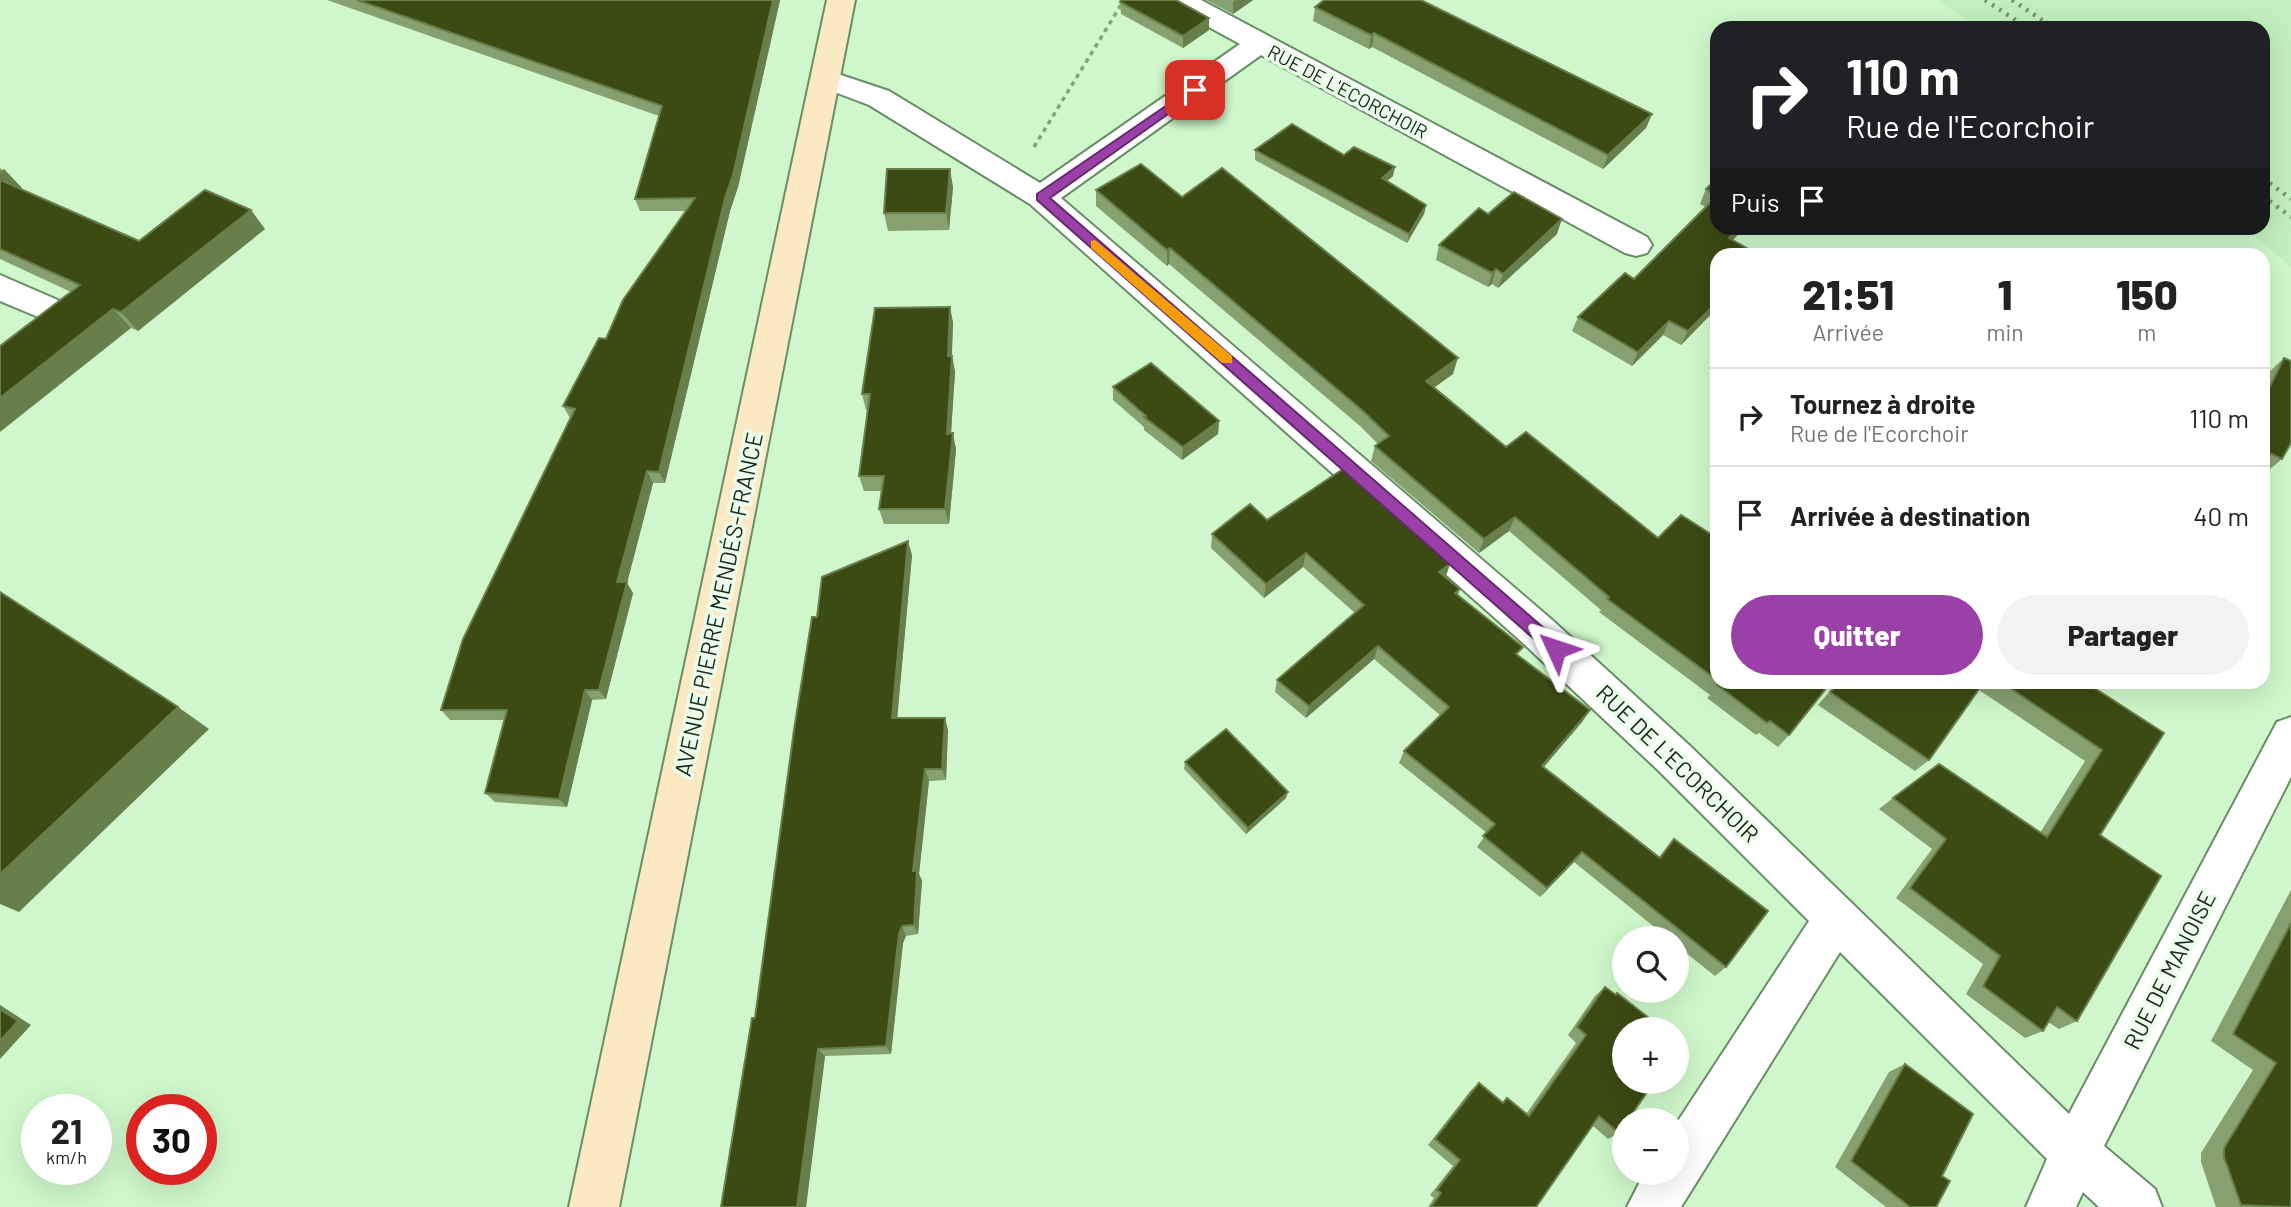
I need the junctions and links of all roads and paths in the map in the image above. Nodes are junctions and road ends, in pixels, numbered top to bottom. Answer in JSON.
{"nodes":[{"id":1,"x":841,"y":0,"type":"edge"},
{"id":2,"x":1124,"y":0,"type":"edge"},
{"id":3,"x":1186,"y":3,"type":"edge"},
{"id":4,"x":1260,"y":43,"type":"junction"},
{"id":5,"x":826,"y":79,"type":"junction"},
{"id":6,"x":1027,"y":189,"type":"junction"},
{"id":7,"x":1636,"y":245,"type":"dead end"},
{"id":8,"x":0,"y":287,"type":"edge"},
{"id":9,"x":48,"y":309,"type":"edge"},
{"id":10,"x":2291,"y":735,"type":"edge"},
{"id":11,"x":1837,"y":917,"type":"junction"},
{"id":12,"x":1689,"y":1148,"type":"edge"},
{"id":13,"x":2075,"y":1153,"type":"junction"},
{"id":14,"x":1666,"y":1185,"type":"edge"},
{"id":15,"x":594,"y":1207,"type":"edge"},
{"id":16,"x":1652,"y":1207,"type":"edge"},
{"id":17,"x":2051,"y":1207,"type":"edge"},
{"id":18,"x":2137,"y":1207,"type":"edge"}],
"edges":[{"from":1,"to":5,"type":"main road","name":"AVENUE PIERRE MENDÉS-FRANCE"},
{"from":2,"to":6,"type":"path"},
{"from":3,"to":4,"type":"street"},
{"from":4,"to":6,"type":"street","name":"RUE DE L'ECORCHOIR"},
{"from":4,"to":7,"type":"street","name":"RUE DE L'ECORCHOIR"},
{"from":5,"to":6,"type":"street","name":"RUE DE L'ECORCHOIR"},
{"from":5,"to":15,"type":"main road","name":"AVENUE PIERRE MENDÉS-FRANCE"},
{"from":6,"to":11,"type":"street","name":"RUE DE L'ECORCHOIR"},
{"from":8,"to":9,"type":"street"},
{"from":10,"to":13,"type":"street","name":"RUE DE MANOISE"},
{"from":11,"to":12,"type":"street"},
{"from":11,"to":13,"type":"street","name":"RUE DE L'ECORCHOIR"},
{"from":13,"to":17,"type":"street","name":"RUE DE MANOISE"},
{"from":13,"to":18,"type":"street","name":"RUE DE L'ECORCHOIR"},
{"from":14,"to":16,"type":"street"}]}
